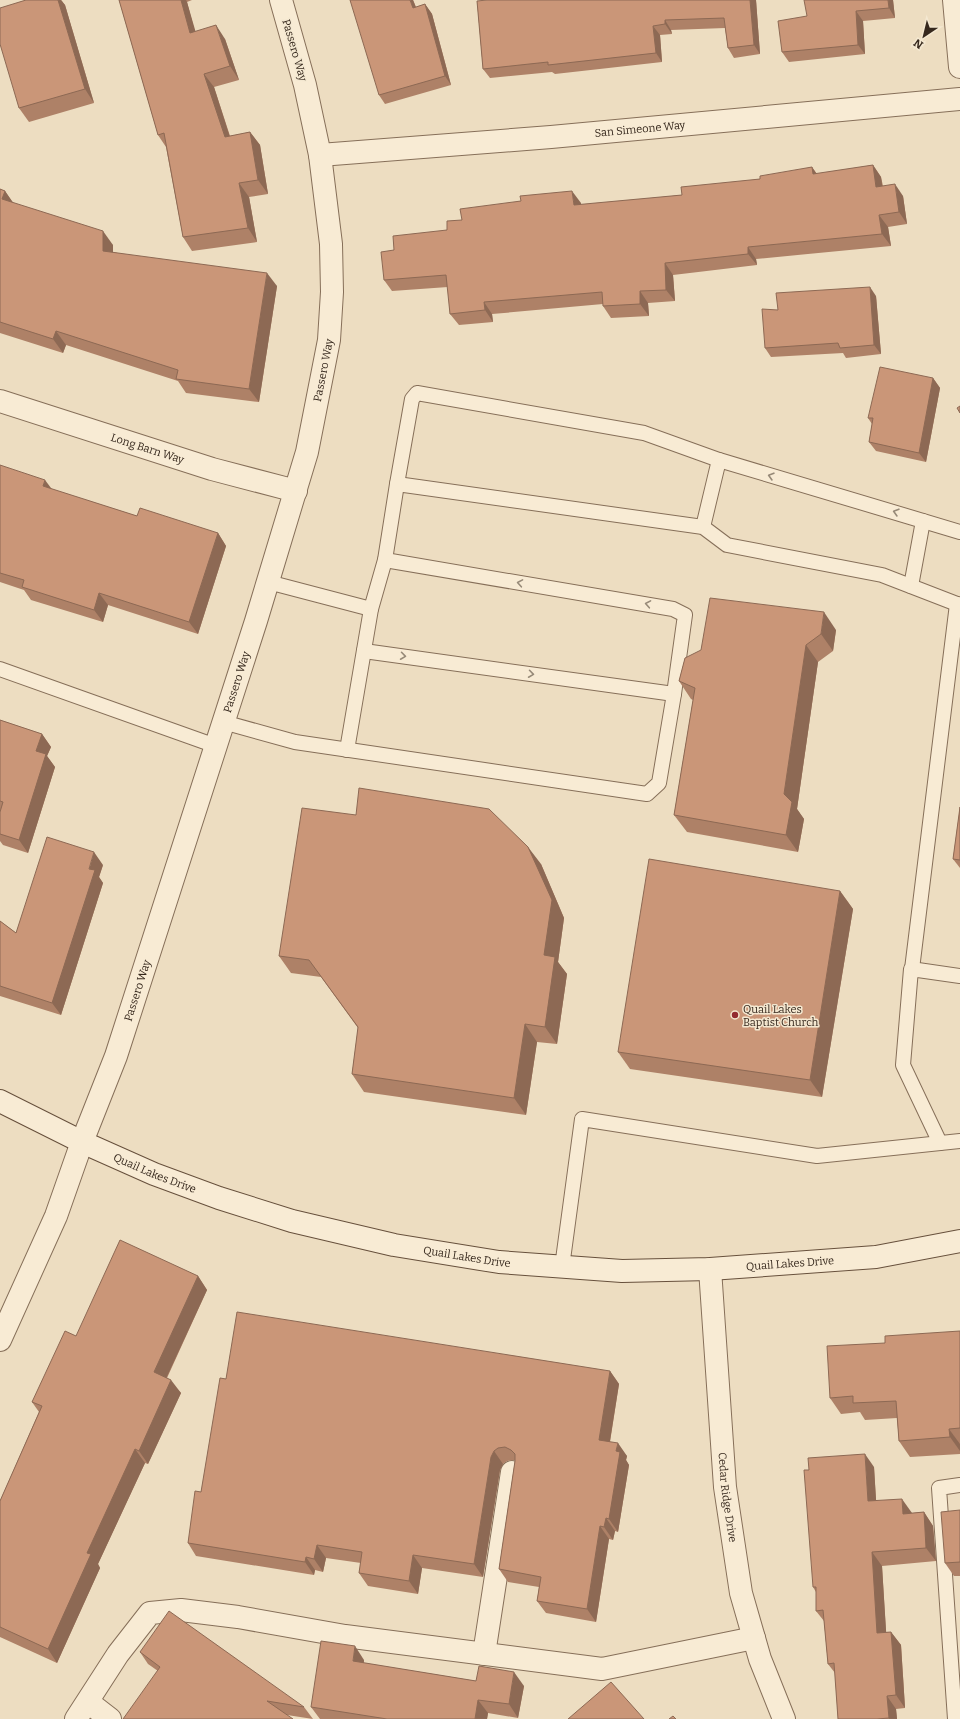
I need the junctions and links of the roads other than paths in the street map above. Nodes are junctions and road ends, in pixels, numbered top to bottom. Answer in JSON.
{"nodes":[{"id":1,"x":281,"y":0,"type":"edge"},
{"id":2,"x":954,"y":0,"type":"edge"},
{"id":3,"x":960,"y":67,"type":"edge"},
{"id":4,"x":960,"y":99,"type":"edge"},
{"id":5,"x":320,"y":155,"type":"junction"},
{"id":6,"x":0,"y":401,"type":"edge"},
{"id":7,"x":719,"y":460,"type":"junction"},
{"id":8,"x":396,"y":484,"type":"junction"},
{"id":9,"x":296,"y":490,"type":"junction"},
{"id":10,"x":923,"y":521,"type":"junction"},
{"id":11,"x":703,"y":527,"type":"junction"},
{"id":12,"x":960,"y":532,"type":"edge"},
{"id":13,"x":385,"y":560,"type":"junction"},
{"id":14,"x":268,"y":582,"type":"junction"},
{"id":15,"x":911,"y":586,"type":"junction"},
{"id":16,"x":959,"y":605,"type":"edge"},
{"id":17,"x":371,"y":610,"type":"junction"},
{"id":18,"x":364,"y":651,"type":"junction"},
{"id":19,"x":0,"y":669,"type":"edge"},
{"id":20,"x":674,"y":694,"type":"junction"},
{"id":21,"x":223,"y":722,"type":"junction"},
{"id":22,"x":216,"y":746,"type":"junction"},
{"id":23,"x":347,"y":750,"type":"junction"},
{"id":24,"x":912,"y":969,"type":"junction"},
{"id":25,"x":960,"y":976,"type":"edge"},
{"id":26,"x":0,"y":1101,"type":"edge"},
{"id":27,"x":960,"y":1141,"type":"edge"},
{"id":28,"x":82,"y":1142,"type":"junction"},
{"id":29,"x":940,"y":1143,"type":"junction"},
{"id":30,"x":960,"y":1241,"type":"edge"},
{"id":31,"x":562,"y":1267,"type":"junction"},
{"id":32,"x":710,"y":1269,"type":"junction"},
{"id":33,"x":0,"y":1340,"type":"edge"},
{"id":34,"x":512,"y":1472,"type":"edge"},
{"id":35,"x":960,"y":1485,"type":"edge"},
{"id":36,"x":754,"y":1638,"type":"junction"},
{"id":37,"x":484,"y":1654,"type":"junction"},
{"id":38,"x":82,"y":1711,"type":"edge"},
{"id":39,"x":110,"y":1719,"type":"edge"},
{"id":40,"x":784,"y":1719,"type":"edge"},
{"id":41,"x":955,"y":1719,"type":"edge"}],
"edges":[{"from":1,"to":5,"type":"street","name":"Passero Way"},
{"from":2,"to":3,"type":"street"},
{"from":4,"to":5,"type":"street","name":"San Simeone Way"},
{"from":5,"to":9,"type":"street","name":"Passero Way"},
{"from":6,"to":9,"type":"street","name":"Long Barn Way"},
{"from":7,"to":8,"type":"lane"},
{"from":10,"to":7,"type":"lane","one_way":true},
{"from":7,"to":11,"type":"lane"},
{"from":8,"to":11,"type":"lane"},
{"from":8,"to":13,"type":"lane"},
{"from":9,"to":14,"type":"street","name":"Passero Way"},
{"from":10,"to":12,"type":"lane"},
{"from":10,"to":15,"type":"lane"},
{"from":11,"to":15,"type":"lane"},
{"from":13,"to":17,"type":"lane"},
{"from":20,"to":13,"type":"lane","one_way":true},
{"from":14,"to":17,"type":"lane"},
{"from":14,"to":21,"type":"street","name":"Passero Way"},
{"from":15,"to":16,"type":"lane"},
{"from":16,"to":24,"type":"lane"},
{"from":17,"to":18,"type":"lane"},
{"from":18,"to":20,"type":"lane","one_way":true},
{"from":18,"to":23,"type":"lane"},
{"from":19,"to":22,"type":"lane"},
{"from":20,"to":23,"type":"lane"},
{"from":21,"to":22,"type":"street","name":"Passero Way"},
{"from":21,"to":23,"type":"lane"},
{"from":22,"to":28,"type":"street","name":"Passero Way"},
{"from":24,"to":25,"type":"lane"},
{"from":24,"to":29,"type":"lane"},
{"from":26,"to":28,"type":"street","name":"Quail Lakes Drive"},
{"from":27,"to":29,"type":"lane"},
{"from":28,"to":31,"type":"street","name":"Quail Lakes Drive"},
{"from":28,"to":33,"type":"street","name":"Passero Way"},
{"from":29,"to":31,"type":"lane"},
{"from":30,"to":32,"type":"street","name":"Quail Lakes Drive"},
{"from":31,"to":32,"type":"street","name":"Quail Lakes Drive"},
{"from":32,"to":36,"type":"street","name":"Cedar Ridge Drive"},
{"from":34,"to":37,"type":"street"},
{"from":35,"to":41,"type":"lane"},
{"from":36,"to":37,"type":"street"},
{"from":36,"to":40,"type":"street","name":"Cedar Ridge Drive"},
{"from":37,"to":38,"type":"street"},
{"from":38,"to":39,"type":"street"}]}
